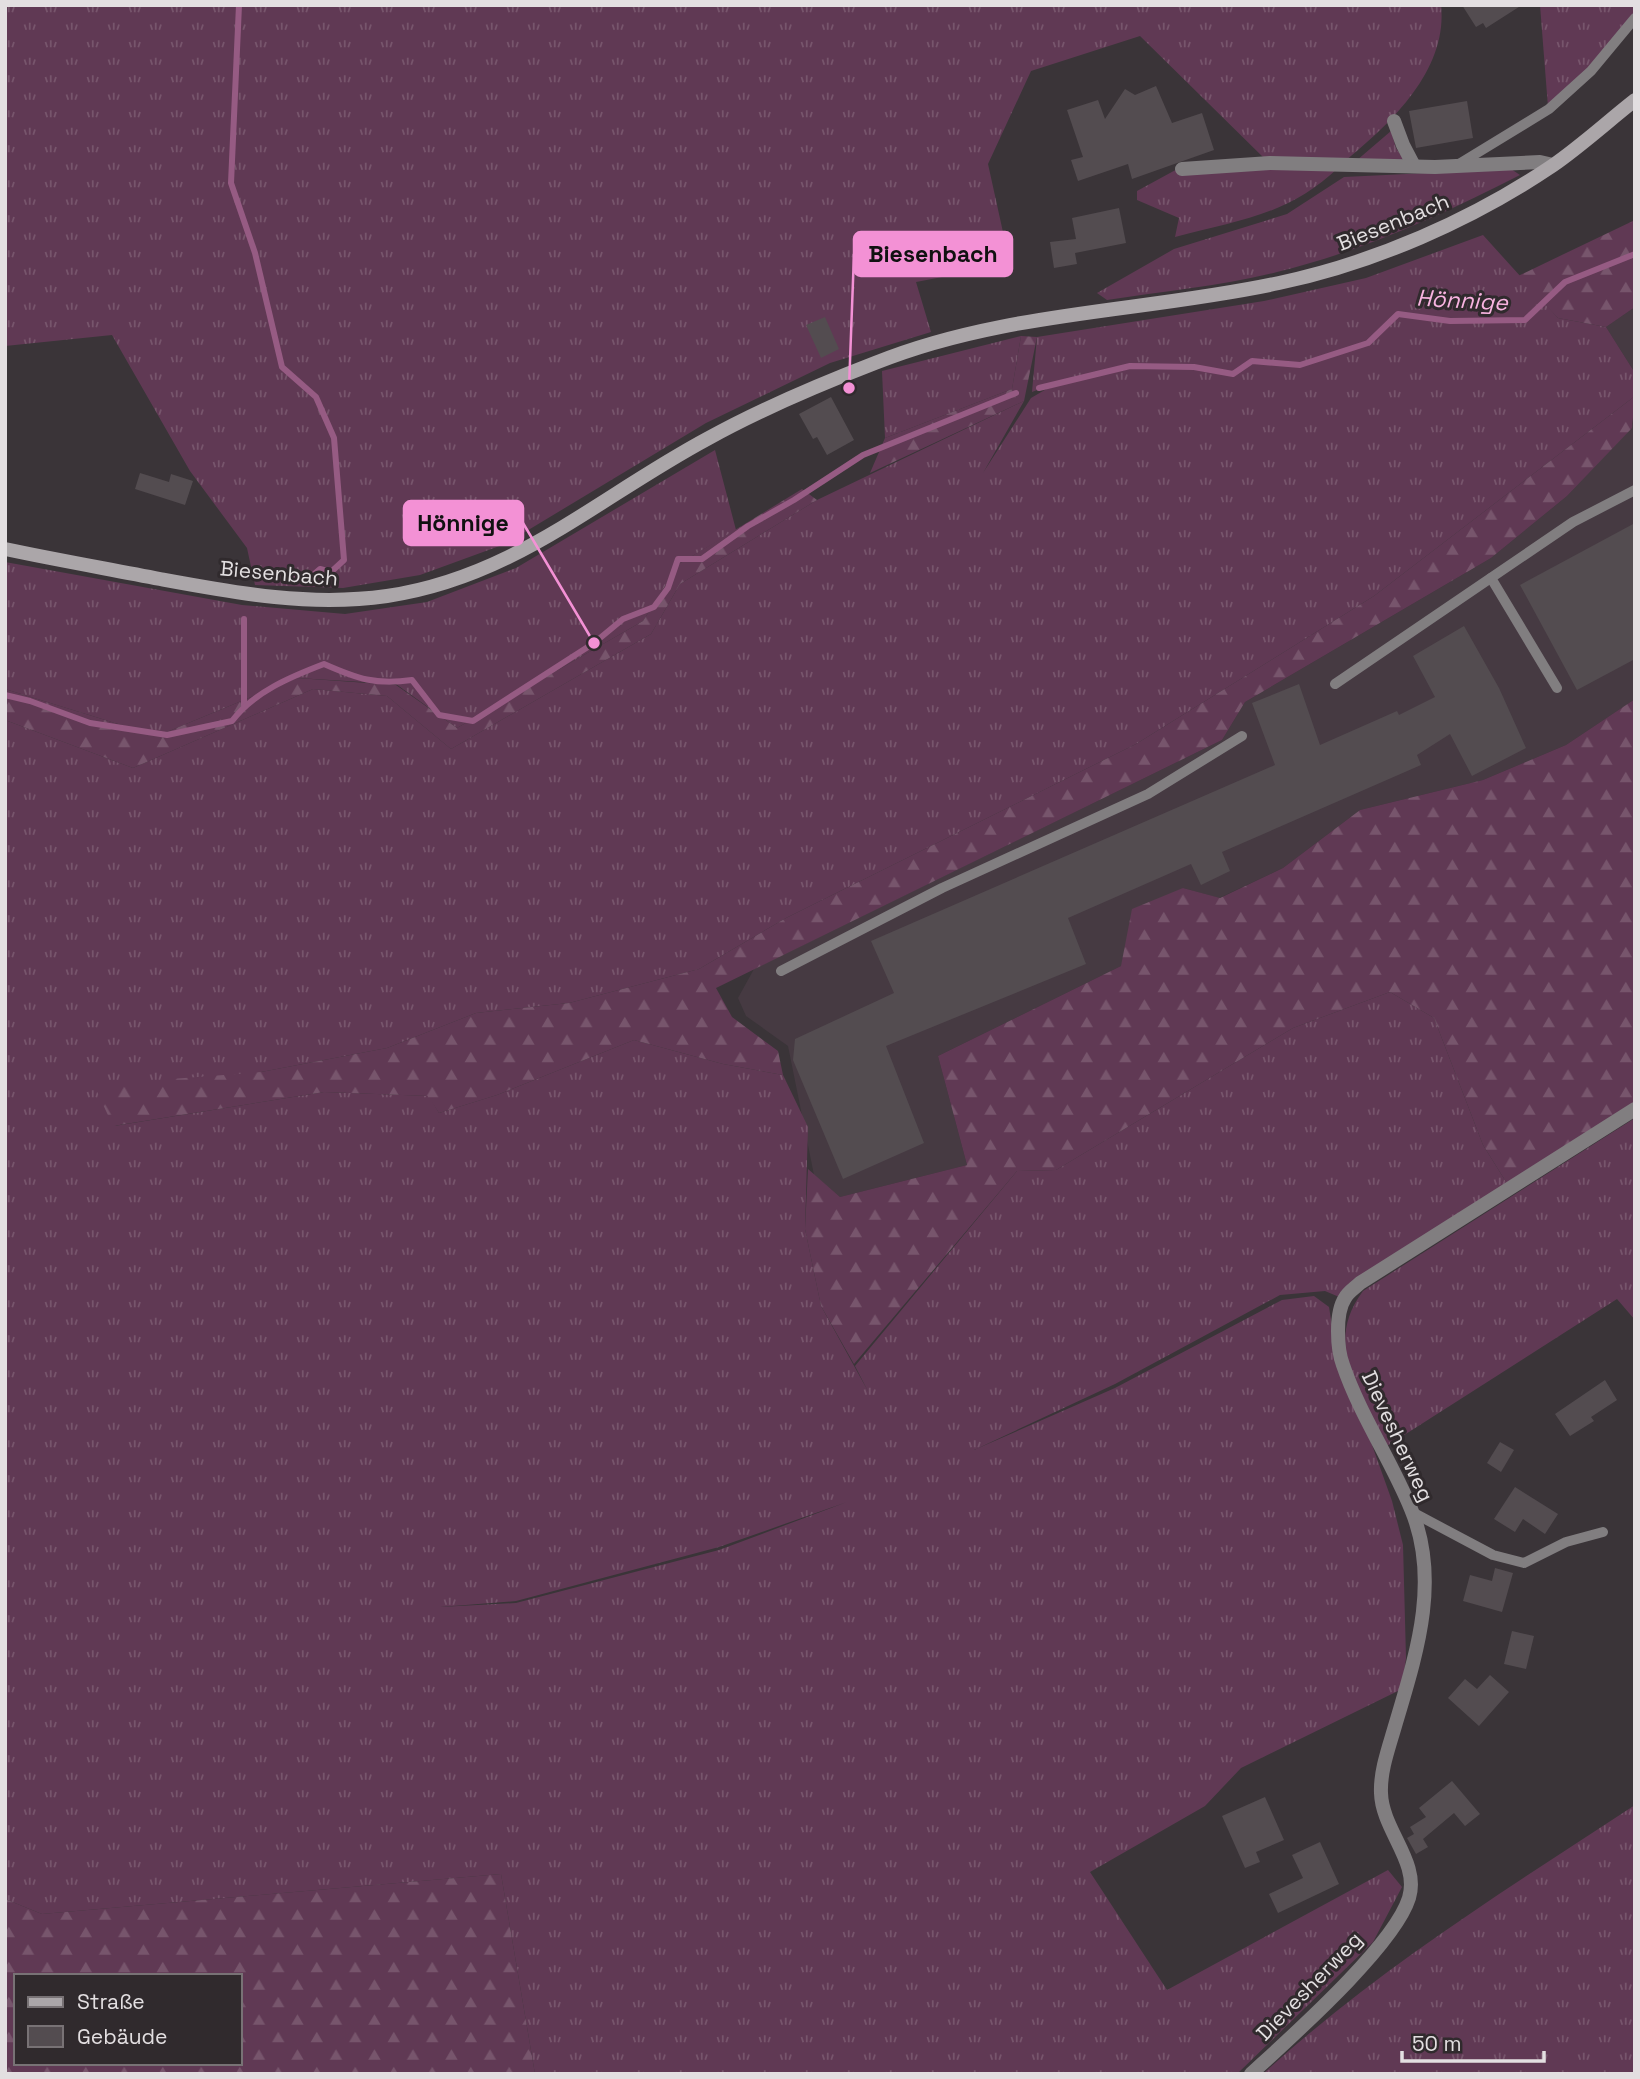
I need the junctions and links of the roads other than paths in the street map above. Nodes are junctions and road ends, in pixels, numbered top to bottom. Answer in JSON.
{"nodes":[{"id":1,"x":1635,"y":18,"type":"edge"},
{"id":2,"x":1635,"y":100,"type":"edge"},
{"id":3,"x":1395,"y":121,"type":"dead end"},
{"id":4,"x":1459,"y":164,"type":"junction"},
{"id":5,"x":1553,"y":165,"type":"junction"},
{"id":6,"x":1415,"y":166,"type":"junction"},
{"id":7,"x":1182,"y":169,"type":"dead end"},
{"id":8,"x":1635,"y":490,"type":"edge"},
{"id":9,"x":5,"y":549,"type":"edge"},
{"id":10,"x":1491,"y":578,"type":"junction"},
{"id":11,"x":1335,"y":684,"type":"dead end"},
{"id":12,"x":1557,"y":688,"type":"dead end"},
{"id":13,"x":1242,"y":736,"type":"dead end"},
{"id":14,"x":781,"y":971,"type":"dead end"},
{"id":15,"x":1635,"y":1109,"type":"edge"},
{"id":16,"x":1412,"y":1511,"type":"junction"},
{"id":17,"x":1603,"y":1532,"type":"dead end"},
{"id":18,"x":1251,"y":2074,"type":"edge"}],
"edges":[{"from":1,"to":4,"type":"lane"},
{"from":2,"to":5,"type":"main road","name":"Biesenbach"},
{"from":3,"to":6,"type":"street","name":"Biesenbach"},
{"from":4,"to":5,"type":"street","name":"Biesenbach"},
{"from":4,"to":6,"type":"street","name":"Biesenbach"},
{"from":5,"to":9,"type":"main road","name":"Biesenbach"},
{"from":6,"to":7,"type":"street","name":"Biesenbach"},
{"from":8,"to":10,"type":"lane"},
{"from":10,"to":11,"type":"lane"},
{"from":10,"to":12,"type":"lane"},
{"from":13,"to":14,"type":"lane"},
{"from":15,"to":16,"type":"street","name":"Dievesherweg"},
{"from":16,"to":17,"type":"lane"},
{"from":16,"to":18,"type":"street","name":"Dievesherweg"}]}
